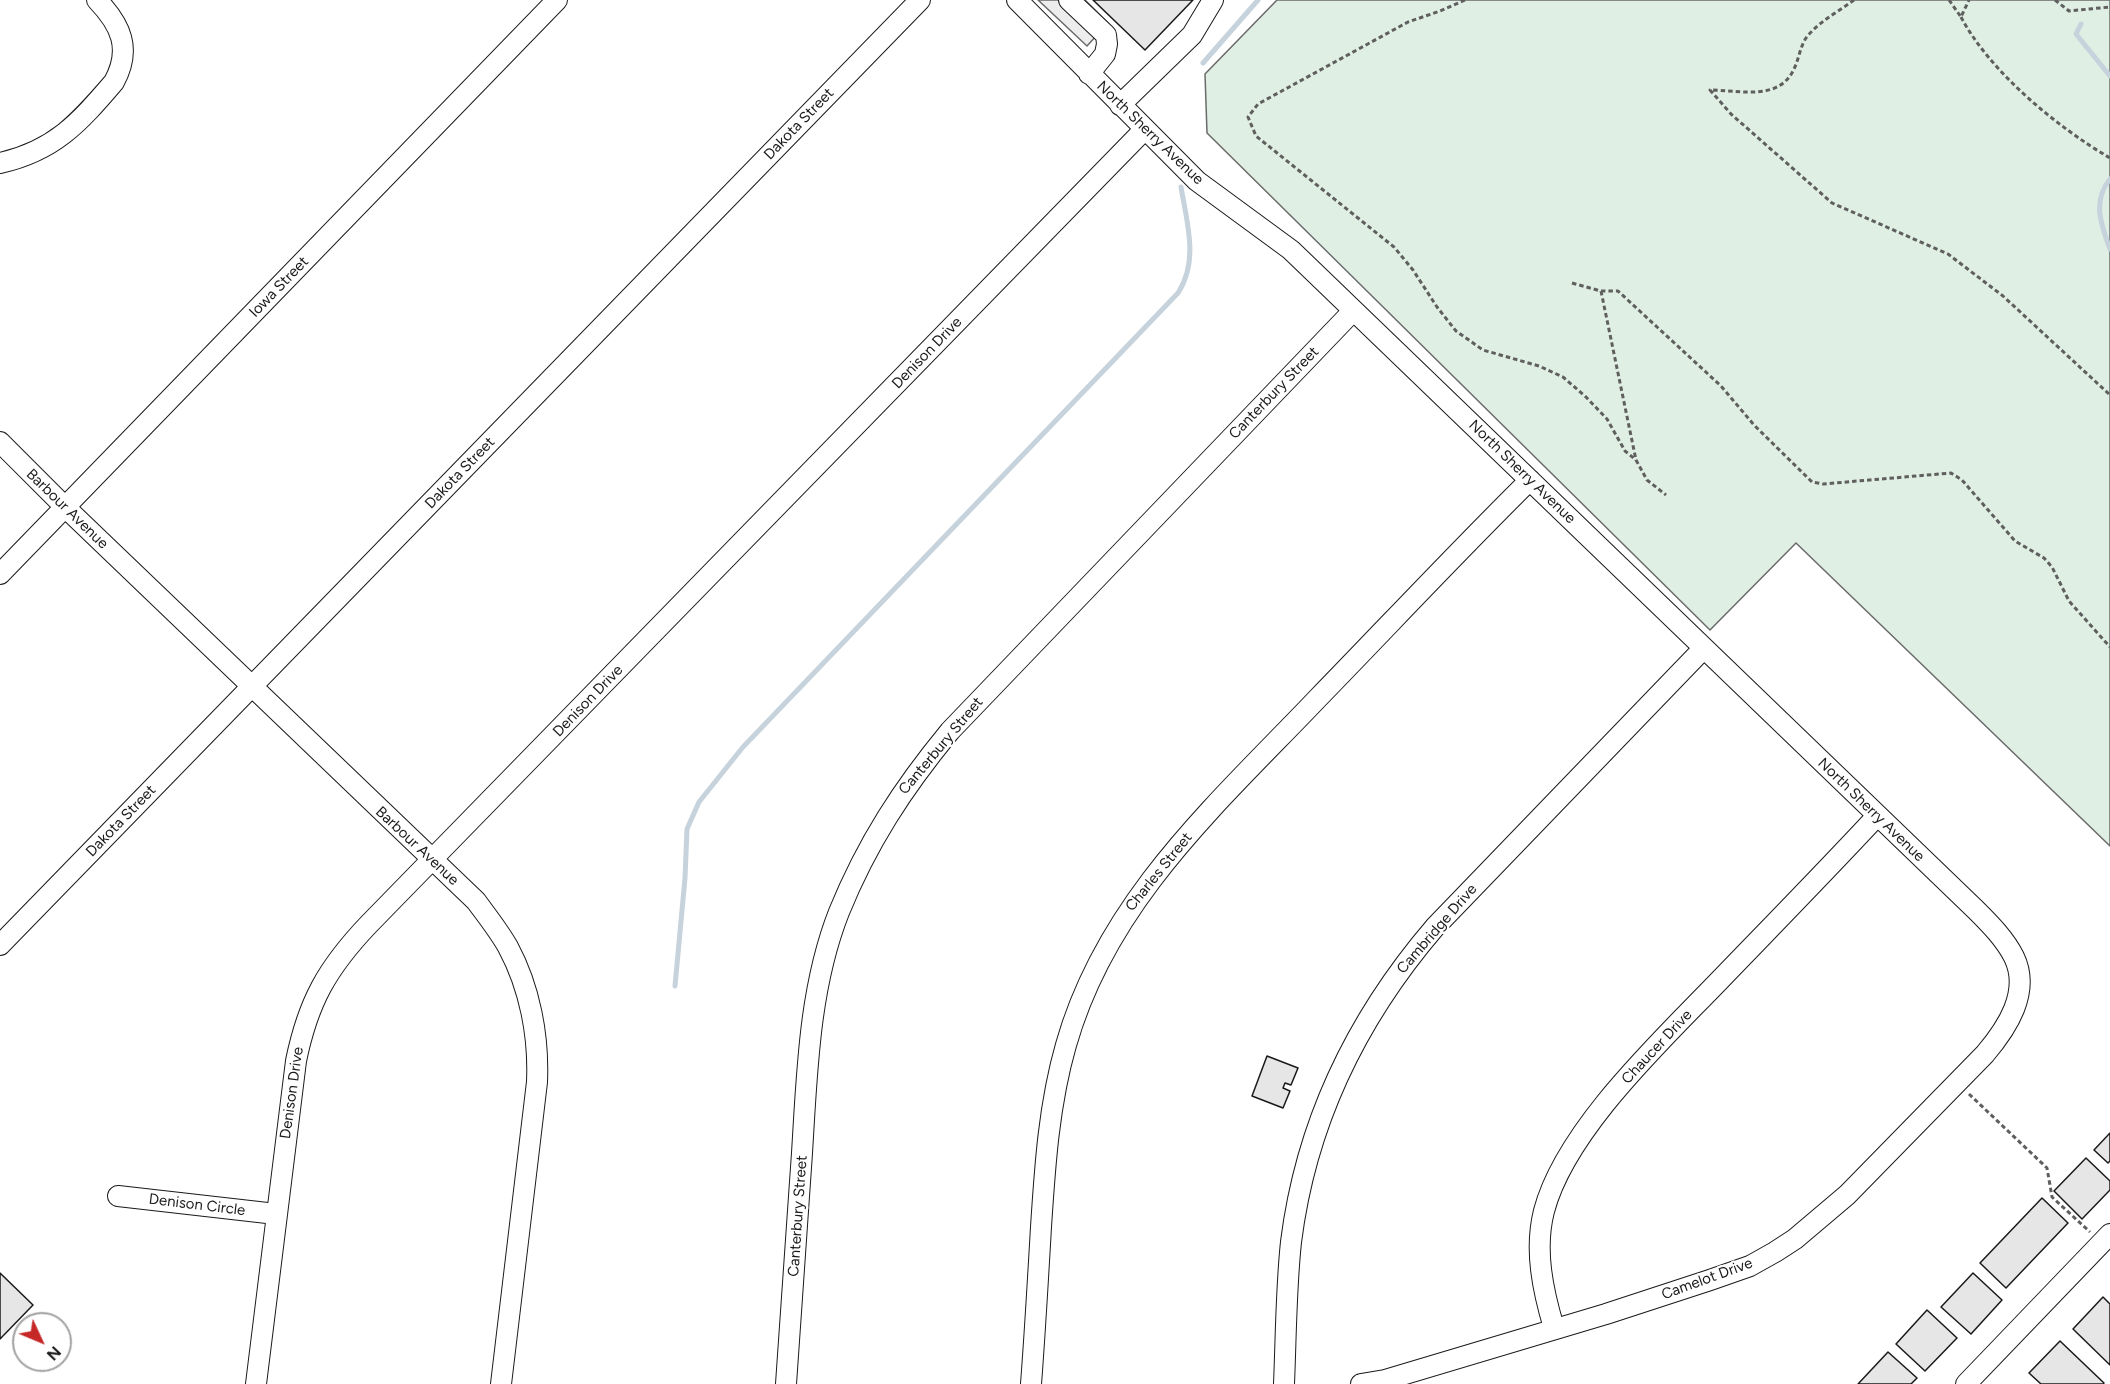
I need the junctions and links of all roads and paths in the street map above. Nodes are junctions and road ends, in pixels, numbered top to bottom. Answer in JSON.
{"nodes":[{"id":1,"x":97,"y":0,"type":"edge"},
{"id":2,"x":557,"y":0,"type":"edge"},
{"id":3,"x":920,"y":0,"type":"edge"},
{"id":4,"x":1017,"y":0,"type":"edge"},
{"id":5,"x":1069,"y":0,"type":"edge"},
{"id":6,"x":1213,"y":0,"type":"edge"},
{"id":7,"x":1465,"y":0,"type":"edge"},
{"id":8,"x":1854,"y":0,"type":"edge"},
{"id":9,"x":1949,"y":0,"type":"edge"},
{"id":10,"x":1969,"y":0,"type":"edge"},
{"id":11,"x":2055,"y":0,"type":"edge"},
{"id":12,"x":2110,"y":7,"type":"edge"},
{"id":13,"x":1961,"y":17,"type":"junction"},
{"id":14,"x":1089,"y":74,"type":"junction"},
{"id":15,"x":1120,"y":105,"type":"junction"},
{"id":16,"x":1144,"y":130,"type":"junction"},
{"id":17,"x":2110,"y":158,"type":"edge"},
{"id":18,"x":0,"y":163,"type":"edge"},
{"id":19,"x":1572,"y":283,"type":"dead end"},
{"id":20,"x":1601,"y":291,"type":"junction"},
{"id":21,"x":1353,"y":311,"type":"junction"},
{"id":22,"x":2110,"y":394,"type":"edge"},
{"id":23,"x":0,"y":442,"type":"edge"},
{"id":24,"x":1636,"y":460,"type":"junction"},
{"id":25,"x":1530,"y":480,"type":"junction"},
{"id":26,"x":1666,"y":495,"type":"dead end"},
{"id":27,"x":65,"y":507,"type":"junction"},
{"id":28,"x":0,"y":574,"type":"edge"},
{"id":29,"x":2110,"y":646,"type":"edge"},
{"id":30,"x":1703,"y":649,"type":"junction"},
{"id":31,"x":252,"y":687,"type":"junction"},
{"id":32,"x":1877,"y":816,"type":"junction"},
{"id":33,"x":432,"y":861,"type":"junction"},
{"id":34,"x":0,"y":945,"type":"edge"},
{"id":35,"x":2014,"y":958,"type":"joint"},
{"id":36,"x":1957,"y":1082,"type":"junction"},
{"id":37,"x":118,"y":1196,"type":"dead end"},
{"id":38,"x":276,"y":1214,"type":"junction"},
{"id":39,"x":2106,"y":1239,"type":"edge"},
{"id":40,"x":1554,"y":1328,"type":"junction"},
{"id":41,"x":1976,"y":1381,"type":"edge"},
{"id":42,"x":256,"y":1384,"type":"edge"},
{"id":43,"x":501,"y":1384,"type":"edge"},
{"id":44,"x":786,"y":1384,"type":"edge"},
{"id":45,"x":1031,"y":1384,"type":"edge"},
{"id":46,"x":1284,"y":1384,"type":"edge"},
{"id":47,"x":1361,"y":1384,"type":"edge"}],
"edges":[{"from":1,"to":18,"type":"street"},
{"from":2,"to":27,"type":"street","name":"Iowa Street"},
{"from":3,"to":31,"type":"street","name":"Dakota Street"},
{"from":4,"to":14,"type":"street","name":"North Sherry Avenue"},
{"from":5,"to":14,"type":"street"},
{"from":6,"to":15,"type":"street"},
{"from":7,"to":24,"type":"path"},
{"from":8,"to":22,"type":"path"},
{"from":9,"to":13,"type":"path"},
{"from":10,"to":13,"type":"path"},
{"from":11,"to":12,"type":"path"},
{"from":13,"to":17,"type":"path"},
{"from":14,"to":15,"type":"street","name":"North Sherry Avenue"},
{"from":15,"to":16,"type":"street","name":"North Sherry Avenue"},
{"from":16,"to":21,"type":"street","name":"North Sherry Avenue"},
{"from":16,"to":33,"type":"street","name":"Denison Drive"},
{"from":19,"to":20,"type":"path"},
{"from":20,"to":24,"type":"path"},
{"from":20,"to":29,"type":"path"},
{"from":21,"to":25,"type":"street","name":"North Sherry Avenue"},
{"from":21,"to":44,"type":"street","name":"Canterbury Street"},
{"from":23,"to":27,"type":"street","name":"Barbour Avenue"},
{"from":24,"to":26,"type":"path"},
{"from":25,"to":30,"type":"street","name":"North Sherry Avenue"},
{"from":25,"to":45,"type":"street","name":"Charles Street"},
{"from":27,"to":28,"type":"street","name":"Iowa Street"},
{"from":27,"to":31,"type":"street","name":"Barbour Avenue"},
{"from":30,"to":32,"type":"street","name":"North Sherry Avenue"},
{"from":30,"to":46,"type":"street","name":"Cambridge Drive"},
{"from":31,"to":33,"type":"street","name":"Barbour Avenue"},
{"from":31,"to":34,"type":"street","name":"Dakota Street"},
{"from":32,"to":35,"type":"street","name":"North Sherry Avenue"},
{"from":32,"to":40,"type":"street","name":"Chaucer Drive"},
{"from":33,"to":38,"type":"street","name":"Denison Drive"},
{"from":33,"to":43,"type":"street","name":"Barbour Avenue"},
{"from":35,"to":36,"type":"street","name":"Camelot Drive"},
{"from":36,"to":39,"type":"path"},
{"from":36,"to":40,"type":"street","name":"Camelot Drive"},
{"from":37,"to":38,"type":"street","name":"Denison Circle"},
{"from":38,"to":42,"type":"street","name":"Denison Drive"},
{"from":39,"to":41,"type":"street"},
{"from":40,"to":47,"type":"street","name":"Camelot Drive"}]}
